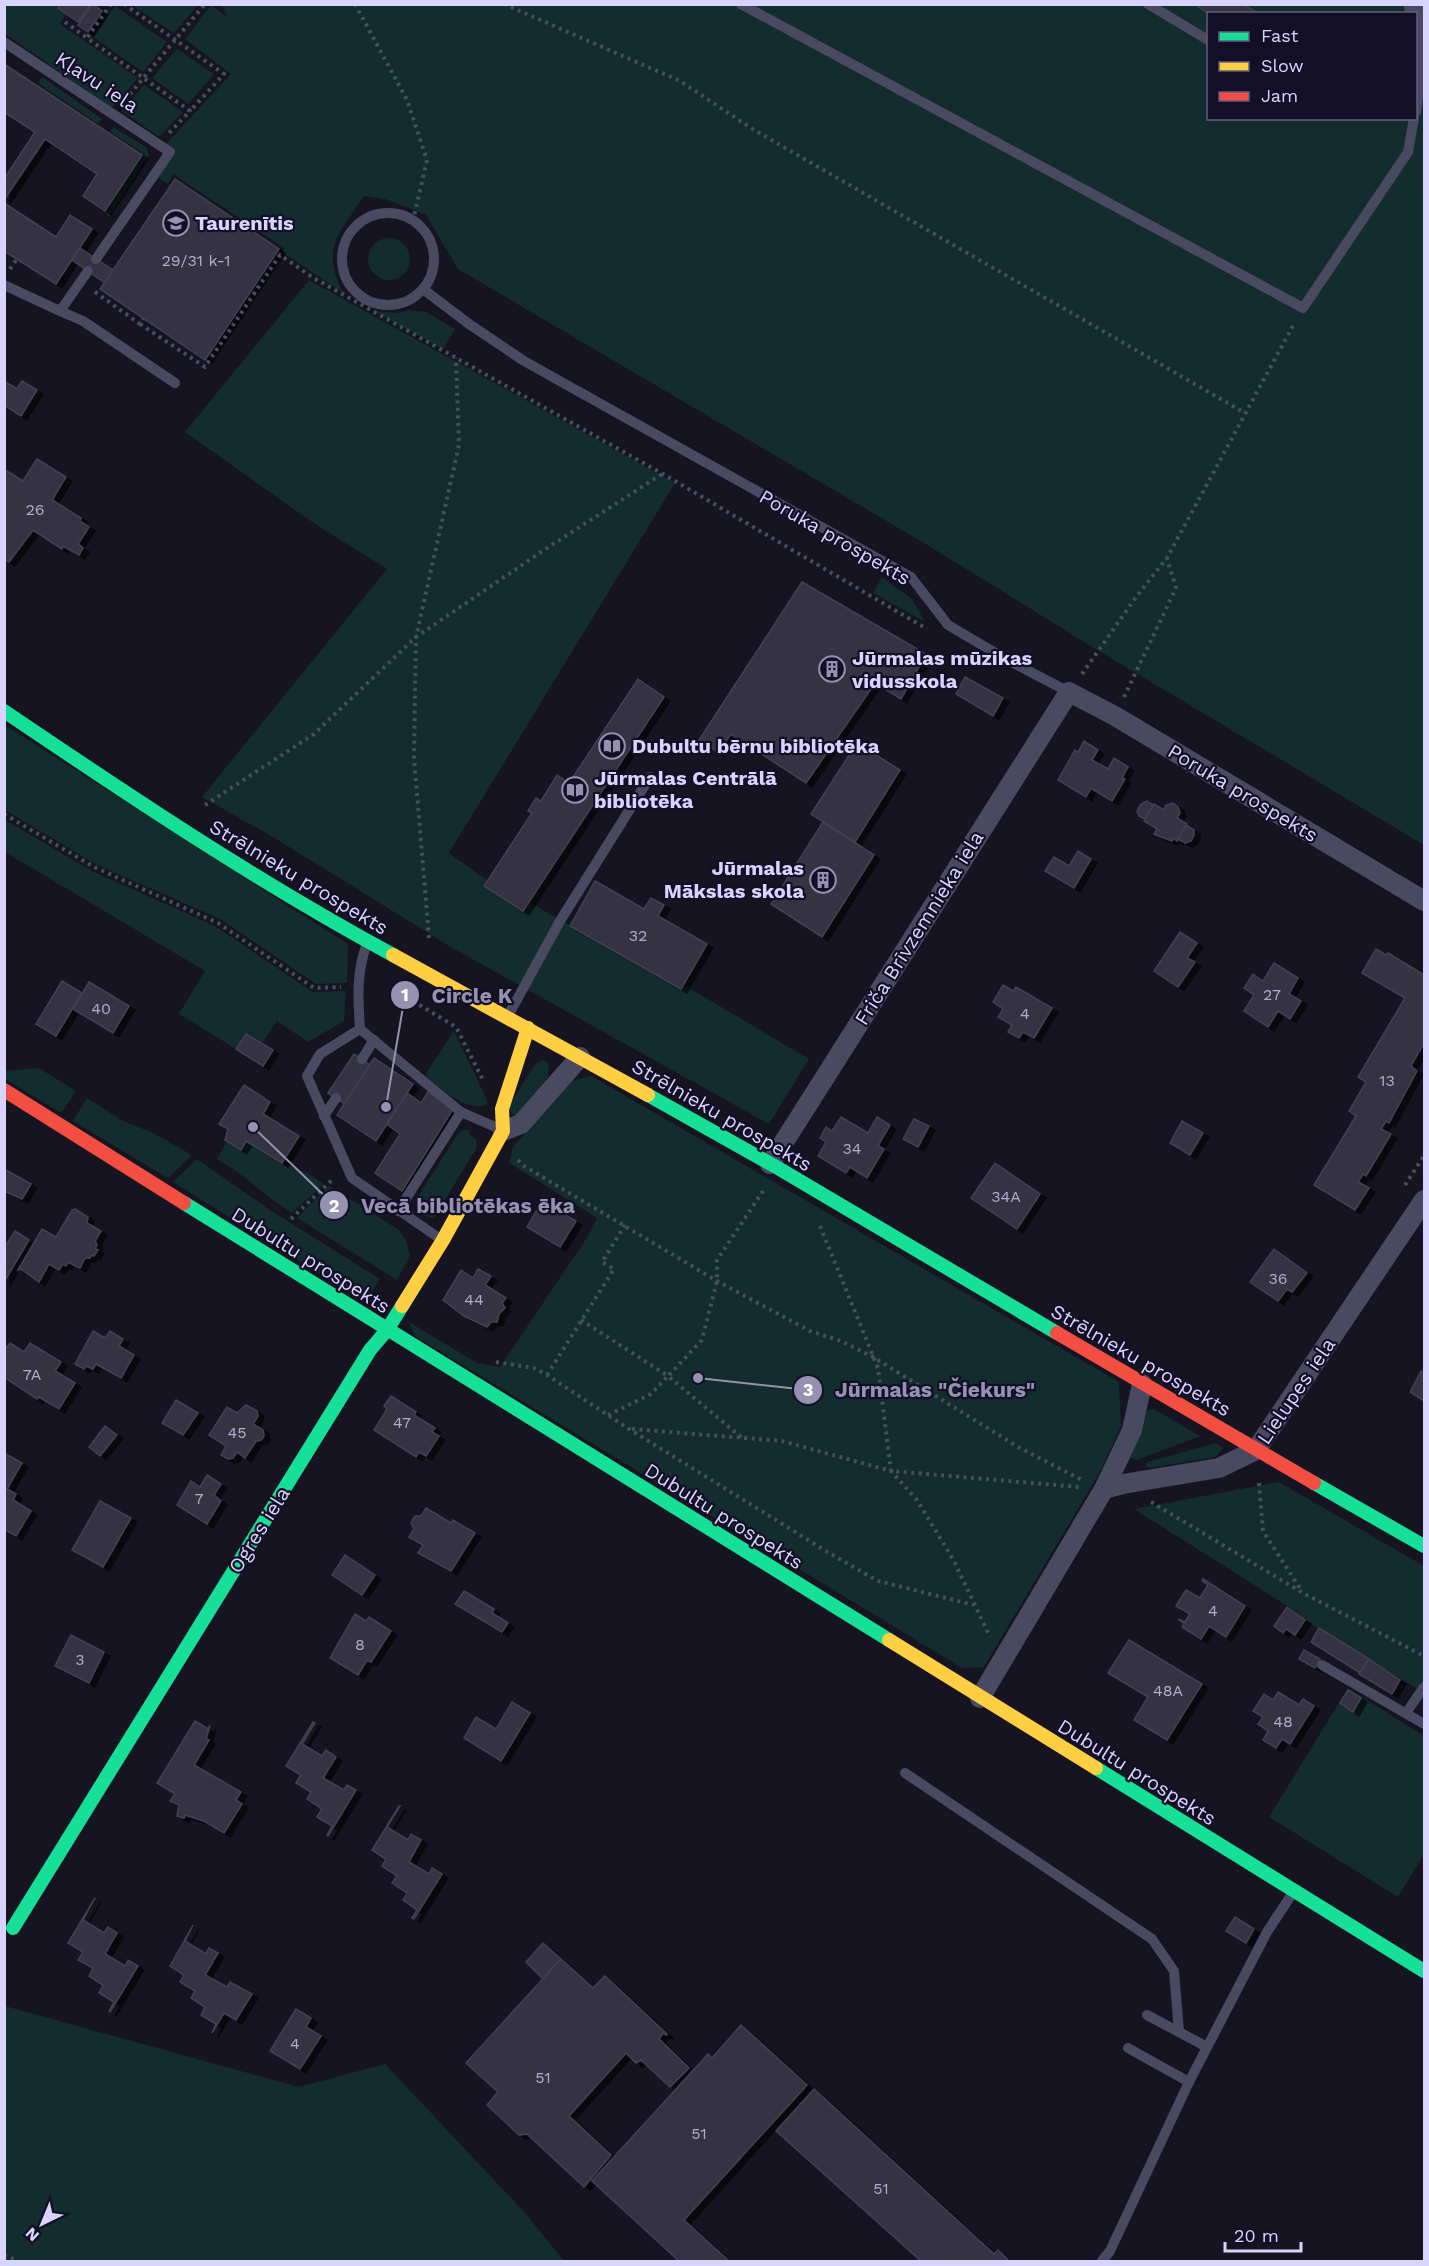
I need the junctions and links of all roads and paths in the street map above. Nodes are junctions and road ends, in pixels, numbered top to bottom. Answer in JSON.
{"nodes":[{"id":1,"x":111,"y":4,"type":"edge"},
{"id":2,"x":124,"y":4,"type":"edge"},
{"id":3,"x":205,"y":4,"type":"edge"},
{"id":4,"x":355,"y":4,"type":"edge"},
{"id":5,"x":504,"y":4,"type":"edge"},
{"id":6,"x":741,"y":4,"type":"edge"},
{"id":7,"x":1148,"y":4,"type":"edge"},
{"id":8,"x":65,"y":22,"type":"dead end"},
{"id":9,"x":87,"y":38,"type":"junction"},
{"id":10,"x":1207,"y":39,"type":"edge"},
{"id":11,"x":175,"y":40,"type":"junction"},
{"id":12,"x":4,"y":42,"type":"edge"},
{"id":13,"x":1417,"y":57,"type":"edge"},
{"id":14,"x":144,"y":78,"type":"junction"},
{"id":15,"x":1418,"y":90,"type":"edge"},
{"id":16,"x":190,"y":111,"type":"junction"},
{"id":17,"x":113,"y":114,"type":"junction"},
{"id":18,"x":1414,"y":120,"type":"edge"},
{"id":19,"x":158,"y":144,"type":"junction"},
{"id":20,"x":413,"y":221,"type":"junction"},
{"id":21,"x":17,"y":259,"type":"dead end"},
{"id":22,"x":96,"y":259,"type":"dead end"},
{"id":23,"x":4,"y":266,"type":"edge"},
{"id":24,"x":87,"y":271,"type":"dead end"},
{"id":25,"x":4,"y":285,"type":"edge"},
{"id":26,"x":423,"y":289,"type":"junction"},
{"id":27,"x":1303,"y":308,"type":"junction"},
{"id":28,"x":60,"y":310,"type":"junction"},
{"id":29,"x":140,"y":324,"type":"dead end"},
{"id":30,"x":456,"y":358,"type":"junction"},
{"id":31,"x":175,"y":383,"type":"dead end"},
{"id":32,"x":1245,"y":413,"type":"junction"},
{"id":33,"x":663,"y":474,"type":"junction"},
{"id":34,"x":1167,"y":558,"type":"junction"},
{"id":35,"x":937,"y":635,"type":"dead end"},
{"id":36,"x":416,"y":637,"type":"junction"},
{"id":37,"x":1070,"y":692,"type":"junction"},
{"id":38,"x":4,"y":711,"type":"edge"},
{"id":39,"x":1115,"y":716,"type":"junction"},
{"id":40,"x":650,"y":777,"type":"dead end"},
{"id":41,"x":205,"y":805,"type":"dead end"},
{"id":42,"x":4,"y":814,"type":"edge"},
{"id":43,"x":1425,"y":901,"type":"edge"},
{"id":44,"x":429,"y":938,"type":"dead end"},
{"id":45,"x":367,"y":941,"type":"junction"},
{"id":46,"x":357,"y":987,"type":"junction"},
{"id":47,"x":408,"y":998,"type":"dead end"},
{"id":48,"x":507,"y":1017,"type":"junction"},
{"id":49,"x":528,"y":1028,"type":"junction"},
{"id":50,"x":360,"y":1029,"type":"junction"},
{"id":51,"x":374,"y":1040,"type":"junction"},
{"id":52,"x":580,"y":1057,"type":"junction"},
{"id":53,"x":362,"y":1059,"type":"dead end"},
{"id":54,"x":4,"y":1090,"type":"edge"},
{"id":55,"x":336,"y":1098,"type":"dead end"},
{"id":56,"x":461,"y":1112,"type":"junction"},
{"id":57,"x":324,"y":1116,"type":"junction"},
{"id":58,"x":496,"y":1131,"type":"junction"},
{"id":59,"x":347,"y":1166,"type":"junction"},
{"id":60,"x":774,"y":1166,"type":"junction"},
{"id":61,"x":802,"y":1183,"type":"junction"},
{"id":62,"x":1425,"y":1200,"type":"edge"},
{"id":63,"x":399,"y":1210,"type":"junction"},
{"id":64,"x":291,"y":1218,"type":"dead end"},
{"id":65,"x":625,"y":1225,"type":"junction"},
{"id":66,"x":443,"y":1240,"type":"junction"},
{"id":67,"x":717,"y":1281,"type":"junction"},
{"id":68,"x":581,"y":1320,"type":"junction"},
{"id":69,"x":387,"y":1330,"type":"junction"},
{"id":70,"x":873,"y":1357,"type":"junction"},
{"id":71,"x":488,"y":1361,"type":"dead end"},
{"id":72,"x":547,"y":1375,"type":"junction"},
{"id":73,"x":668,"y":1376,"type":"junction"},
{"id":74,"x":1142,"y":1384,"type":"junction"},
{"id":75,"x":608,"y":1415,"type":"junction"},
{"id":76,"x":629,"y":1429,"type":"junction"},
{"id":77,"x":742,"y":1439,"type":"junction"},
{"id":78,"x":1256,"y":1450,"type":"junction"},
{"id":79,"x":891,"y":1471,"type":"junction"},
{"id":80,"x":1104,"y":1489,"type":"junction"},
{"id":81,"x":1260,"y":1492,"type":"dead end"},
{"id":82,"x":1150,"y":1501,"type":"dead end"},
{"id":83,"x":1425,"y":1546,"type":"edge"},
{"id":84,"x":1303,"y":1593,"type":"junction"},
{"id":85,"x":974,"y":1605,"type":"junction"},
{"id":86,"x":1006,"y":1654,"type":"junction"},
{"id":87,"x":1425,"y":1656,"type":"edge"},
{"id":88,"x":1322,"y":1665,"type":"dead end"},
{"id":89,"x":1425,"y":1687,"type":"edge"},
{"id":90,"x":980,"y":1698,"type":"junction"},
{"id":91,"x":1407,"y":1713,"type":"junction"},
{"id":92,"x":1425,"y":1724,"type":"edge"},
{"id":93,"x":905,"y":1773,"type":"dead end"},
{"id":94,"x":1294,"y":1891,"type":"junction"},
{"id":95,"x":13,"y":1928,"type":"dead end"},
{"id":96,"x":1425,"y":1971,"type":"edge"},
{"id":97,"x":1147,"y":2015,"type":"dead end"},
{"id":98,"x":1179,"y":2032,"type":"junction"},
{"id":99,"x":1207,"y":2047,"type":"junction"},
{"id":100,"x":1128,"y":2048,"type":"dead end"},
{"id":101,"x":1189,"y":2082,"type":"junction"},
{"id":102,"x":4,"y":2255,"type":"edge"},
{"id":103,"x":21,"y":2262,"type":"edge"},
{"id":104,"x":1101,"y":2262,"type":"edge"}],
"edges":[{"from":1,"to":9,"type":"path"},
{"from":2,"to":11,"type":"path"},
{"from":3,"to":11,"type":"path"},
{"from":4,"to":20,"type":"path"},
{"from":5,"to":32,"type":"path"},
{"from":6,"to":27,"type":"lane"},
{"from":7,"to":10,"type":"lane"},
{"from":8,"to":9,"type":"path"},
{"from":9,"to":14,"type":"path"},
{"from":11,"to":14,"type":"path"},
{"from":11,"to":16,"type":"path"},
{"from":12,"to":17,"type":"lane","name":"Kļavu iela"},
{"from":13,"to":15,"type":"street"},
{"from":14,"to":16,"type":"path"},
{"from":14,"to":17,"type":"path"},
{"from":16,"to":19,"type":"path"},
{"from":17,"to":19,"type":"lane","name":"Kļavu iela"},
{"from":18,"to":27,"type":"lane"},
{"from":19,"to":22,"type":"lane","name":"Kļavu iela"},
{"from":20,"to":26,"type":"lane"},
{"from":20,"to":26,"type":"lane"},
{"from":21,"to":23,"type":"path"},
{"from":24,"to":28,"type":"lane"},
{"from":25,"to":28,"type":"lane"},
{"from":26,"to":37,"type":"lane","name":"Poruka prospekts"},
{"from":27,"to":32,"type":"path"},
{"from":28,"to":31,"type":"lane"},
{"from":29,"to":30,"type":"path"},
{"from":30,"to":33,"type":"path"},
{"from":30,"to":36,"type":"path"},
{"from":32,"to":34,"type":"path"},
{"from":33,"to":35,"type":"path"},
{"from":33,"to":36,"type":"path"},
{"from":34,"to":37,"type":"path"},
{"from":34,"to":39,"type":"path"},
{"from":36,"to":41,"type":"path"},
{"from":36,"to":44,"type":"path"},
{"from":37,"to":39,"type":"street","name":"Poruka prospekts"},
{"from":37,"to":60,"type":"street","name":"Friča Brīvzemnieka iela"},
{"from":38,"to":45,"type":"main road","name":"Strēlnieku prospekts"},
{"from":39,"to":43,"type":"street","name":"Poruka prospekts"},
{"from":40,"to":48,"type":"lane"},
{"from":42,"to":46,"type":"path"},
{"from":45,"to":46,"type":"lane"},
{"from":45,"to":48,"type":"main road","name":"Strēlnieku prospekts"},
{"from":46,"to":50,"type":"lane"},
{"from":47,"to":58,"type":"path"},
{"from":48,"to":49,"type":"main road","name":"Strēlnieku prospekts"},
{"from":49,"to":52,"type":"main road","name":"Strēlnieku prospekts"},
{"from":49,"to":58,"type":"main road","name":"Ogres iela"},
{"from":50,"to":51,"type":"lane"},
{"from":50,"to":57,"type":"lane"},
{"from":51,"to":53,"type":"lane"},
{"from":51,"to":56,"type":"lane"},
{"from":52,"to":58,"type":"street"},
{"from":52,"to":60,"type":"main road","name":"Strēlnieku prospekts"},
{"from":54,"to":69,"type":"main road","name":"Dubultu prospekts"},
{"from":55,"to":57,"type":"lane"},
{"from":56,"to":58,"type":"lane"},
{"from":56,"to":63,"type":"lane"},
{"from":57,"to":59,"type":"lane"},
{"from":58,"to":65,"type":"path"},
{"from":58,"to":66,"type":"main road","name":"Ogres iela"},
{"from":59,"to":63,"type":"lane"},
{"from":59,"to":64,"type":"path"},
{"from":60,"to":61,"type":"main road","name":"Strēlnieku prospekts"},
{"from":60,"to":67,"type":"path"},
{"from":61,"to":70,"type":"path"},
{"from":61,"to":74,"type":"main road","name":"Strēlnieku prospekts"},
{"from":62,"to":78,"type":"street","name":"Lielupes iela"},
{"from":63,"to":66,"type":"lane"},
{"from":65,"to":67,"type":"path"},
{"from":65,"to":68,"type":"path"},
{"from":66,"to":69,"type":"main road","name":"Ogres iela"},
{"from":67,"to":70,"type":"path"},
{"from":67,"to":73,"type":"path"},
{"from":68,"to":72,"type":"path"},
{"from":68,"to":73,"type":"path"},
{"from":69,"to":90,"type":"main road","name":"Dubultu prospekts"},
{"from":69,"to":95,"type":"main road","name":"Ogres iela"},
{"from":70,"to":79,"type":"path"},
{"from":70,"to":80,"type":"path"},
{"from":71,"to":72,"type":"path"},
{"from":72,"to":75,"type":"path"},
{"from":73,"to":75,"type":"path"},
{"from":73,"to":77,"type":"path"},
{"from":74,"to":78,"type":"main road","name":"Strēlnieku prospekts"},
{"from":74,"to":80,"type":"street"},
{"from":75,"to":76,"type":"path"},
{"from":76,"to":77,"type":"path"},
{"from":76,"to":85,"type":"path"},
{"from":77,"to":79,"type":"path"},
{"from":78,"to":80,"type":"street","name":"Lielupes iela"},
{"from":78,"to":83,"type":"main road","name":"Strēlnieku prospekts"},
{"from":79,"to":80,"type":"path"},
{"from":79,"to":85,"type":"path"},
{"from":80,"to":86,"type":"street"},
{"from":81,"to":84,"type":"path"},
{"from":82,"to":84,"type":"path"},
{"from":84,"to":87,"type":"path"},
{"from":85,"to":86,"type":"path"},
{"from":86,"to":90,"type":"street"},
{"from":88,"to":91,"type":"lane"},
{"from":89,"to":91,"type":"lane"},
{"from":90,"to":94,"type":"main road","name":"Dubultu prospekts"},
{"from":91,"to":92,"type":"lane"},
{"from":93,"to":98,"type":"lane"},
{"from":94,"to":96,"type":"main road","name":"Dubultu prospekts"},
{"from":94,"to":99,"type":"lane"},
{"from":97,"to":98,"type":"lane"},
{"from":98,"to":99,"type":"lane"},
{"from":99,"to":101,"type":"lane"},
{"from":100,"to":101,"type":"lane"},
{"from":101,"to":104,"type":"lane"},
{"from":102,"to":103,"type":"path"}]}
